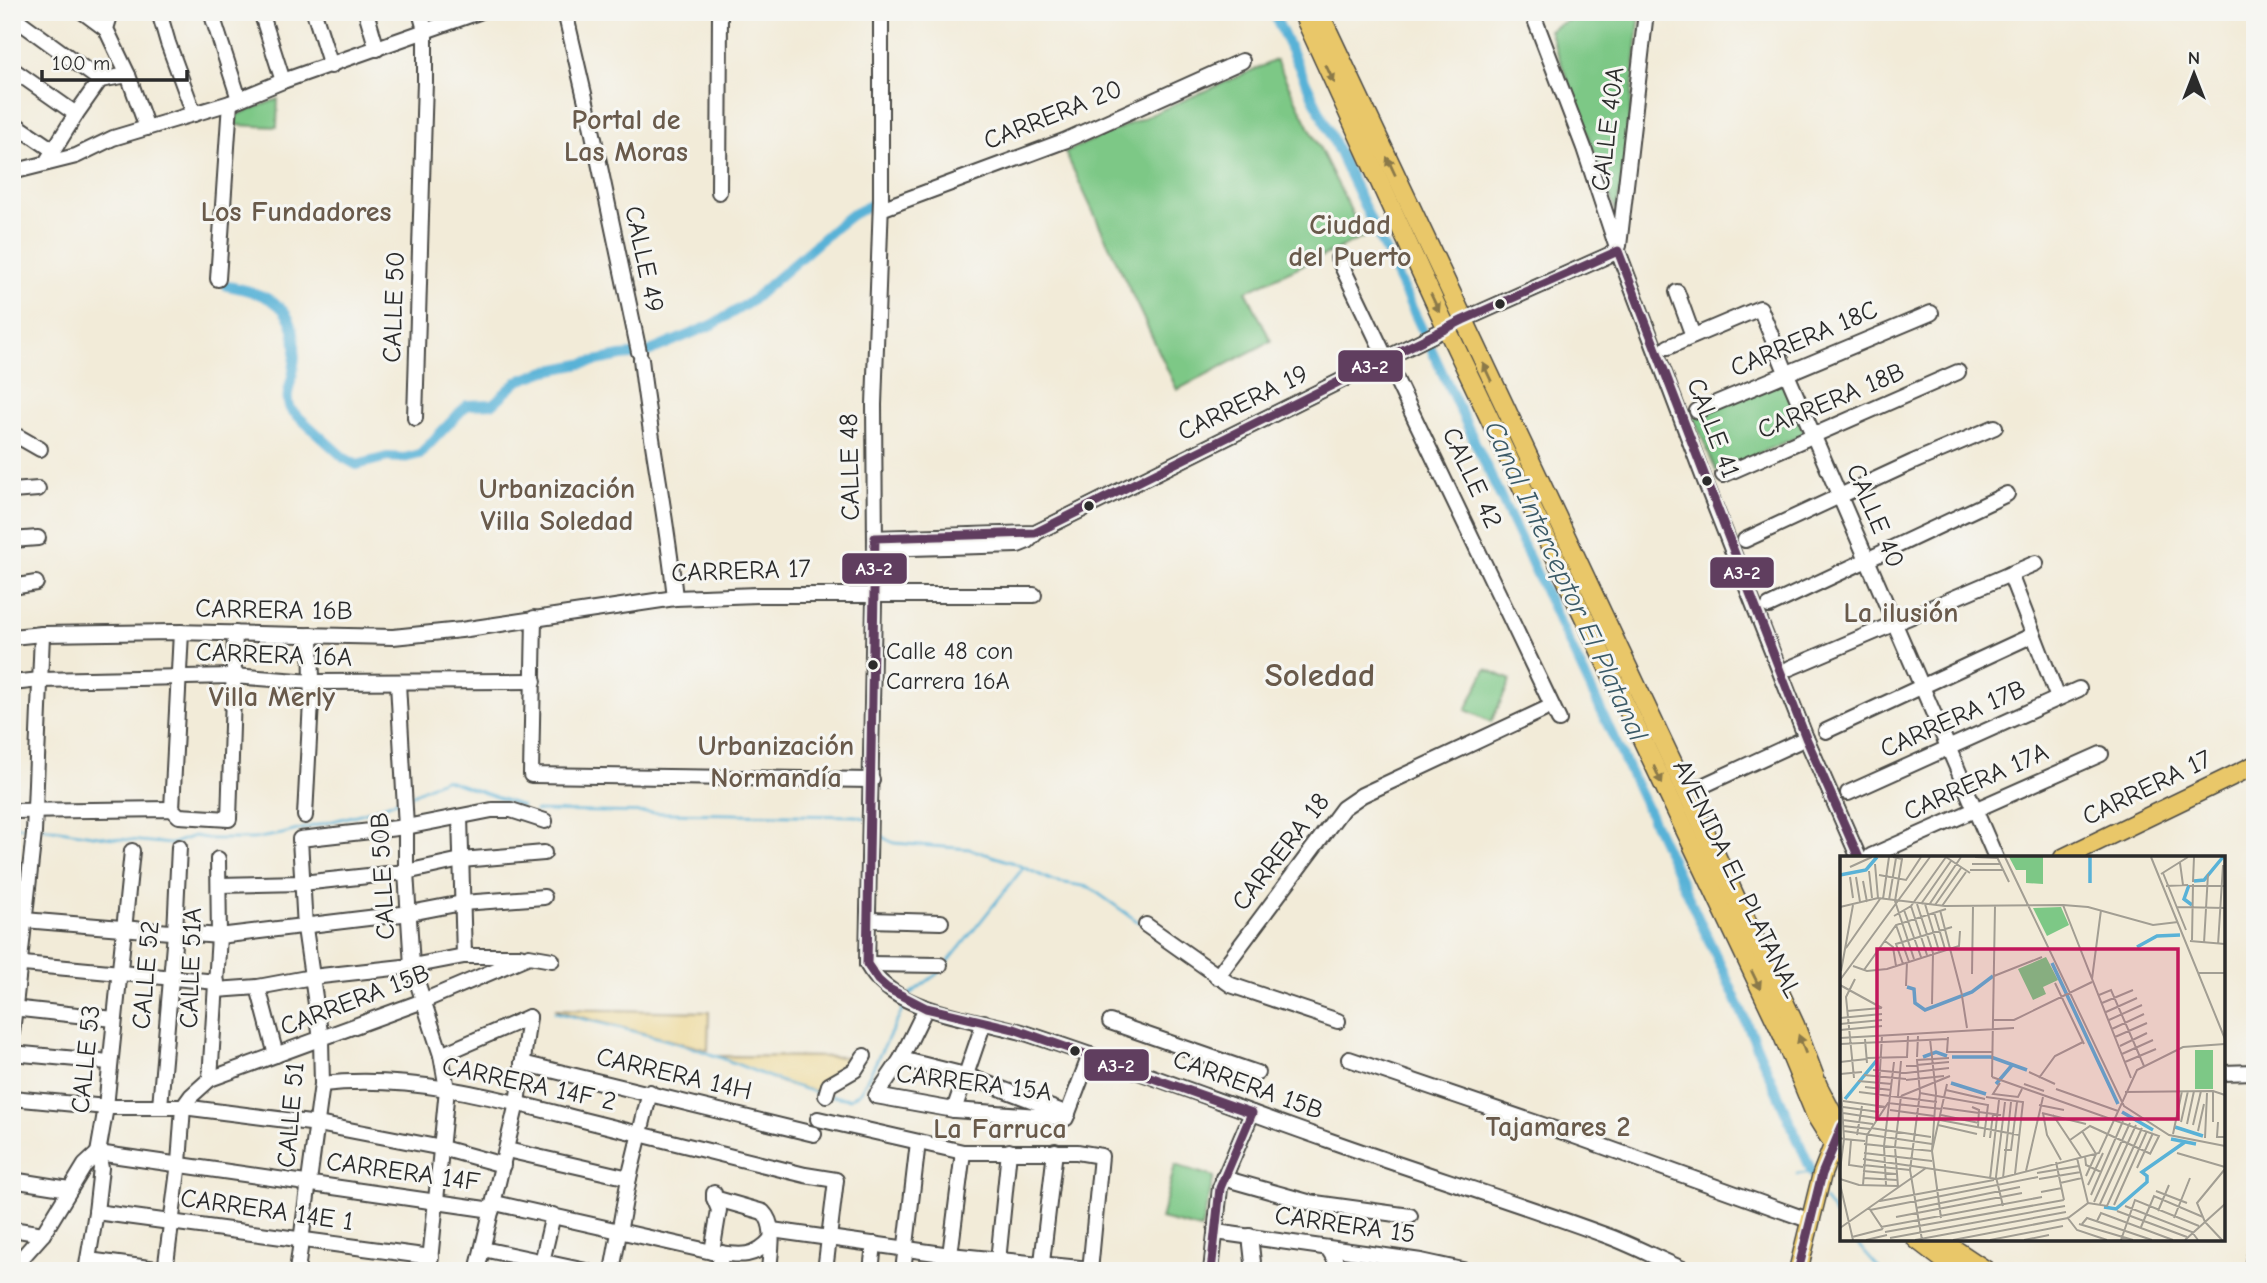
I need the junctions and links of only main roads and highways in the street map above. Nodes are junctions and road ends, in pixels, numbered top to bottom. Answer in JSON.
{"nodes":[{"id":1,"x":1302,"y":12,"type":"edge"},
{"id":2,"x":1319,"y":12,"type":"edge"},
{"id":3,"x":1450,"y":327,"type":"junction"},
{"id":4,"x":2255,"y":765,"type":"edge"},
{"id":5,"x":2067,"y":856,"type":"edge"},
{"id":6,"x":1818,"y":1086,"type":"junction"},
{"id":7,"x":1840,"y":1093,"type":"edge"},
{"id":8,"x":1839,"y":1138,"type":"edge"},
{"id":9,"x":1919,"y":1241,"type":"edge"},
{"id":10,"x":1942,"y":1241,"type":"edge"},
{"id":11,"x":1798,"y":1271,"type":"edge"},
{"id":12,"x":1958,"y":1271,"type":"edge"},
{"id":13,"x":1987,"y":1271,"type":"edge"}],
"edges":[{"from":1,"to":3,"type":"main road","name":"AVENIDA EL PLATANAL","one_way":true},
{"from":3,"to":2,"type":"main road","name":"AVENIDA EL PLATANAL","one_way":true},
{"from":6,"to":3,"type":"main road","name":"AVENIDA EL PLATANAL","one_way":true},
{"from":3,"to":8,"type":"main road","name":"AVENIDA EL PLATANAL","one_way":true},
{"from":4,"to":5,"type":"main road","name":"CARRERA 17"},
{"from":6,"to":7,"type":"main road"},
{"from":6,"to":8,"type":"main road","name":"AVENIDA EL PLATANAL"},
{"from":8,"to":11,"type":"main road"},
{"from":9,"to":12,"type":"main road"},
{"from":10,"to":13,"type":"main road"}]}
